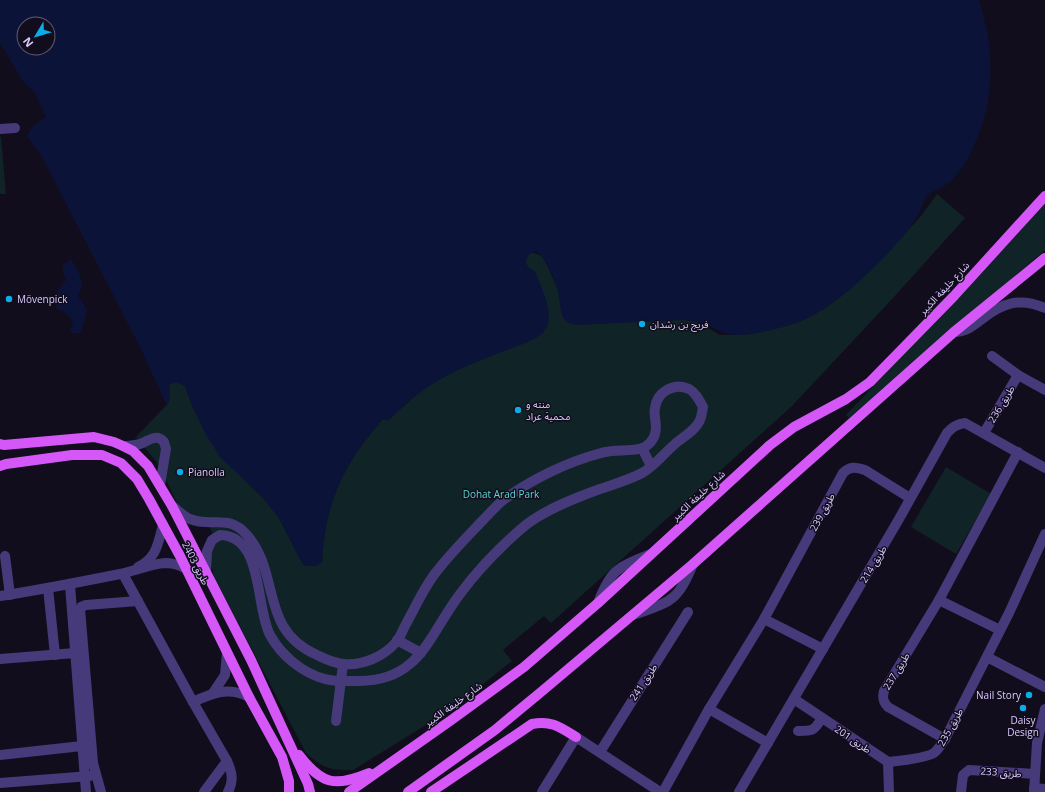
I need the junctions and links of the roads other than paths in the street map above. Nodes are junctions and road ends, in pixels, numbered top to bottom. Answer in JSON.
{"nodes":[{"id":1,"x":15,"y":128,"type":"dead end"},
{"id":2,"x":0,"y":129,"type":"edge"},
{"id":3,"x":1045,"y":196,"type":"edge"},
{"id":4,"x":1045,"y":258,"type":"edge"},
{"id":5,"x":1045,"y":308,"type":"edge"},
{"id":6,"x":954,"y":332,"type":"junction"},
{"id":7,"x":992,"y":356,"type":"dead end"},
{"id":8,"x":1018,"y":375,"type":"junction"},
{"id":9,"x":1045,"y":390,"type":"edge"},
{"id":10,"x":984,"y":433,"type":"junction"},
{"id":11,"x":0,"y":444,"type":"edge"},
{"id":12,"x":123,"y":446,"type":"junction"},
{"id":13,"x":642,"y":448,"type":"junction"},
{"id":14,"x":1018,"y":452,"type":"junction"},
{"id":15,"x":0,"y":466,"type":"edge"},
{"id":16,"x":651,"y":466,"type":"junction"},
{"id":17,"x":1045,"y":468,"type":"edge"},
{"id":18,"x":160,"y":485,"type":"junction"},
{"id":19,"x":910,"y":498,"type":"junction"},
{"id":20,"x":172,"y":506,"type":"junction"},
{"id":21,"x":163,"y":525,"type":"junction"},
{"id":22,"x":1045,"y":534,"type":"edge"},
{"id":23,"x":212,"y":540,"type":"junction"},
{"id":24,"x":194,"y":549,"type":"junction"},
{"id":25,"x":5,"y":556,"type":"dead end"},
{"id":26,"x":180,"y":556,"type":"junction"},
{"id":27,"x":149,"y":564,"type":"junction"},
{"id":28,"x":185,"y":568,"type":"junction"},
{"id":29,"x":206,"y":573,"type":"junction"},
{"id":30,"x":124,"y":574,"type":"junction"},
{"id":31,"x":70,"y":585,"type":"junction"},
{"id":32,"x":48,"y":588,"type":"junction"},
{"id":33,"x":5,"y":595,"type":"edge"},
{"id":34,"x":939,"y":600,"type":"junction"},
{"id":35,"x":138,"y":601,"type":"junction"},
{"id":36,"x":688,"y":612,"type":"dead end"},
{"id":37,"x":764,"y":619,"type":"junction"},
{"id":38,"x":1000,"y":630,"type":"junction"},
{"id":39,"x":397,"y":640,"type":"junction"},
{"id":40,"x":823,"y":649,"type":"junction"},
{"id":41,"x":75,"y":653,"type":"junction"},
{"id":42,"x":227,"y":653,"type":"junction"},
{"id":43,"x":421,"y":654,"type":"junction"},
{"id":44,"x":55,"y":655,"type":"junction"},
{"id":45,"x":987,"y":657,"type":"junction"},
{"id":46,"x":0,"y":660,"type":"edge"},
{"id":47,"x":343,"y":664,"type":"junction"},
{"id":48,"x":340,"y":682,"type":"junction"},
{"id":49,"x":1045,"y":687,"type":"edge"},
{"id":50,"x":213,"y":693,"type":"junction"},
{"id":51,"x":249,"y":697,"type":"junction"},
{"id":52,"x":794,"y":699,"type":"junction"},
{"id":53,"x":193,"y":702,"type":"junction"},
{"id":54,"x":709,"y":709,"type":"junction"},
{"id":55,"x":1045,"y":709,"type":"edge"},
{"id":56,"x":822,"y":718,"type":"junction"},
{"id":57,"x":336,"y":721,"type":"dead end"},
{"id":58,"x":798,"y":731,"type":"dead end"},
{"id":59,"x":576,"y":737,"type":"junction"},
{"id":60,"x":287,"y":738,"type":"junction"},
{"id":61,"x":945,"y":739,"type":"junction"},
{"id":62,"x":768,"y":743,"type":"junction"},
{"id":63,"x":82,"y":746,"type":"junction"},
{"id":64,"x":600,"y":752,"type":"junction"},
{"id":65,"x":0,"y":755,"type":"edge"},
{"id":66,"x":227,"y":761,"type":"junction"},
{"id":67,"x":888,"y":762,"type":"junction"},
{"id":68,"x":388,"y":766,"type":"junction"},
{"id":69,"x":1035,"y":774,"type":"junction"},
{"id":70,"x":84,"y":776,"type":"junction"},
{"id":71,"x":96,"y":776,"type":"junction"},
{"id":72,"x":0,"y":783,"type":"edge"},
{"id":73,"x":1045,"y":789,"type":"edge"},
{"id":74,"x":1034,"y":790,"type":"edge"},
{"id":75,"x":86,"y":792,"type":"edge"},
{"id":76,"x":102,"y":792,"type":"edge"},
{"id":77,"x":204,"y":792,"type":"edge"},
{"id":78,"x":228,"y":792,"type":"edge"},
{"id":79,"x":289,"y":792,"type":"edge"},
{"id":80,"x":310,"y":792,"type":"edge"},
{"id":81,"x":349,"y":792,"type":"edge"},
{"id":82,"x":408,"y":792,"type":"edge"},
{"id":83,"x":431,"y":792,"type":"edge"},
{"id":84,"x":542,"y":792,"type":"edge"},
{"id":85,"x":662,"y":792,"type":"edge"},
{"id":86,"x":740,"y":792,"type":"edge"},
{"id":87,"x":888,"y":792,"type":"edge"},
{"id":88,"x":961,"y":792,"type":"edge"}],
"edges":[{"from":1,"to":2,"type":"street"},
{"from":3,"to":68,"type":"main road","name":"شارع خليفة الكبير"},
{"from":4,"to":6,"type":"main road"},
{"from":5,"to":6,"type":"street"},
{"from":6,"to":82,"type":"main road"},
{"from":7,"to":8,"type":"street","name":"طريق 236"},
{"from":8,"to":9,"type":"street","name":"طريق 236"},
{"from":8,"to":10,"type":"street","name":"طريق 236"},
{"from":10,"to":14,"type":"street","name":"طريق 214"},
{"from":10,"to":19,"type":"street","name":"طريق 214"},
{"from":11,"to":12,"type":"main road","name":"طريق 2403"},
{"from":12,"to":18,"type":"main road","name":"طريق 2403"},
{"from":12,"to":18,"type":"street"},
{"from":13,"to":16,"type":"street"},
{"from":13,"to":16,"type":"street"},
{"from":13,"to":39,"type":"street"},
{"from":14,"to":17,"type":"street","name":"طريق 214"},
{"from":14,"to":34,"type":"street","name":"طريق 237"},
{"from":15,"to":21,"type":"main road","name":"طريق 2403"},
{"from":16,"to":43,"type":"street"},
{"from":18,"to":20,"type":"main road","name":"طريق 2403"},
{"from":19,"to":37,"type":"street","name":"طريق 239"},
{"from":19,"to":40,"type":"street","name":"طريق 214"},
{"from":20,"to":24,"type":"main road","name":"طريق 2403"},
{"from":20,"to":47,"type":"street"},
{"from":21,"to":26,"type":"main road","name":"طريق 2403"},
{"from":21,"to":27,"type":"street"},
{"from":22,"to":38,"type":"street","name":"طريق 235"},
{"from":23,"to":24,"type":"street"},
{"from":23,"to":29,"type":"street"},
{"from":23,"to":48,"type":"street"},
{"from":24,"to":26,"type":"main road"},
{"from":24,"to":29,"type":"main road","name":"طريق 2403"},
{"from":25,"to":33,"type":"street"},
{"from":26,"to":28,"type":"main road","name":"طريق 2403"},
{"from":27,"to":28,"type":"street"},
{"from":27,"to":30,"type":"street"},
{"from":28,"to":42,"type":"main road","name":"طريق 2403"},
{"from":29,"to":60,"type":"main road","name":"طريق 2403"},
{"from":30,"to":31,"type":"street"},
{"from":30,"to":35,"type":"street"},
{"from":31,"to":32,"type":"street"},
{"from":31,"to":41,"type":"street"},
{"from":32,"to":33,"type":"street"},
{"from":32,"to":44,"type":"street"},
{"from":34,"to":38,"type":"street"},
{"from":34,"to":61,"type":"street","name":"طريق 237"},
{"from":35,"to":53,"type":"street"},
{"from":35,"to":71,"type":"street"},
{"from":36,"to":64,"type":"street","name":"طريق 241"},
{"from":37,"to":40,"type":"street"},
{"from":37,"to":54,"type":"street","name":"طريق 239"},
{"from":38,"to":45,"type":"street","name":"طريق 235"},
{"from":39,"to":43,"type":"street"},
{"from":39,"to":47,"type":"street"},
{"from":40,"to":52,"type":"street","name":"طريق 214"},
{"from":41,"to":44,"type":"street"},
{"from":41,"to":63,"type":"street"},
{"from":42,"to":50,"type":"street"},
{"from":42,"to":51,"type":"main road","name":"طريق 2403"},
{"from":43,"to":48,"type":"street"},
{"from":44,"to":46,"type":"street"},
{"from":45,"to":49,"type":"street"},
{"from":45,"to":61,"type":"street","name":"طريق 235"},
{"from":47,"to":48,"type":"street"},
{"from":48,"to":57,"type":"street"},
{"from":50,"to":51,"type":"street"},
{"from":50,"to":53,"type":"street"},
{"from":51,"to":79,"type":"main road","name":"طريق 2403"},
{"from":52,"to":56,"type":"street","name":"طريق 201"},
{"from":52,"to":62,"type":"street","name":"طريق 214"},
{"from":53,"to":66,"type":"street"},
{"from":54,"to":62,"type":"street"},
{"from":54,"to":85,"type":"street","name":"طريق 239"},
{"from":55,"to":69,"type":"street"},
{"from":56,"to":58,"type":"street"},
{"from":56,"to":67,"type":"street","name":"طريق 201"},
{"from":59,"to":64,"type":"street"},
{"from":59,"to":83,"type":"main road"},
{"from":59,"to":84,"type":"street"},
{"from":60,"to":68,"type":"main road"},
{"from":60,"to":80,"type":"main road"},
{"from":61,"to":67,"type":"street","name":"طريق 235"},
{"from":62,"to":86,"type":"street","name":"طريق 214"},
{"from":63,"to":65,"type":"street"},
{"from":63,"to":70,"type":"street"},
{"from":64,"to":85,"type":"street"},
{"from":66,"to":77,"type":"street"},
{"from":66,"to":78,"type":"street"},
{"from":67,"to":87,"type":"street"},
{"from":68,"to":81,"type":"main road","name":"شارع خليفة الكبير"},
{"from":69,"to":74,"type":"street"},
{"from":69,"to":88,"type":"street","name":"طريق 233"},
{"from":70,"to":71,"type":"street"},
{"from":70,"to":72,"type":"street"},
{"from":70,"to":75,"type":"street"},
{"from":71,"to":76,"type":"street"},
{"from":73,"to":74,"type":"street"}]}
